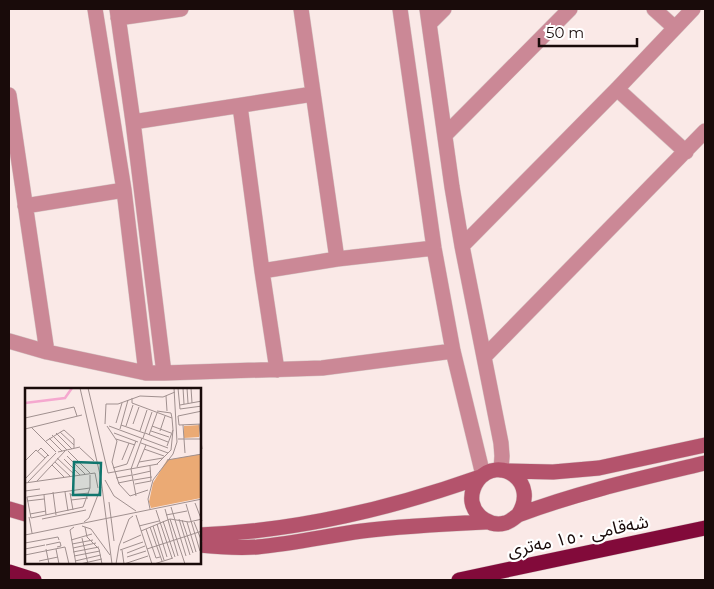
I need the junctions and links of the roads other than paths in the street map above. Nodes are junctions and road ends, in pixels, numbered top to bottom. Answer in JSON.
{"nodes":[{"id":1,"x":95,"y":9,"type":"edge"},
{"id":2,"x":181,"y":9,"type":"edge"},
{"id":3,"x":301,"y":9,"type":"edge"},
{"id":4,"x":400,"y":9,"type":"edge"},
{"id":5,"x":427,"y":9,"type":"edge"},
{"id":6,"x":444,"y":9,"type":"edge"},
{"id":7,"x":570,"y":9,"type":"edge"},
{"id":8,"x":654,"y":9,"type":"edge"},
{"id":9,"x":693,"y":9,"type":"edge"},
{"id":10,"x":117,"y":13,"type":"edge"},
{"id":11,"x":429,"y":24,"type":"junction"},
{"id":12,"x":675,"y":28,"type":"junction"},
{"id":13,"x":617,"y":89,"type":"junction"},
{"id":14,"x":313,"y":94,"type":"junction"},
{"id":15,"x":9,"y":95,"type":"edge"},
{"id":16,"x":240,"y":106,"type":"junction"},
{"id":17,"x":133,"y":122,"type":"junction"},
{"id":18,"x":705,"y":132,"type":"edge"},
{"id":19,"x":445,"y":135,"type":"junction"},
{"id":20,"x":686,"y":152,"type":"junction"},
{"id":21,"x":124,"y":190,"type":"junction"},
{"id":22,"x":25,"y":206,"type":"junction"},
{"id":23,"x":462,"y":246,"type":"junction"},
{"id":24,"x":434,"y":248,"type":"junction"},
{"id":25,"x":337,"y":259,"type":"junction"},
{"id":26,"x":262,"y":271,"type":"junction"},
{"id":27,"x":9,"y":341,"type":"edge"},
{"id":28,"x":453,"y":351,"type":"junction"},
{"id":29,"x":47,"y":352,"type":"junction"},
{"id":30,"x":484,"y":356,"type":"junction"},
{"id":31,"x":277,"y":370,"type":"junction"},
{"id":32,"x":146,"y":373,"type":"junction"},
{"id":33,"x":164,"y":374,"type":"junction"},
{"id":34,"x":705,"y":445,"type":"edge"},
{"id":35,"x":705,"y":463,"type":"edge"},
{"id":36,"x":503,"y":471,"type":"junction"},
{"id":37,"x":482,"y":476,"type":"junction"},
{"id":38,"x":9,"y":509,"type":"edge"},
{"id":39,"x":25,"y":514,"type":"edge"},
{"id":40,"x":518,"y":515,"type":"junction"},
{"id":41,"x":488,"y":522,"type":"junction"},
{"id":42,"x":705,"y":528,"type":"edge"},
{"id":43,"x":201,"y":535,"type":"edge"},
{"id":44,"x":201,"y":545,"type":"edge"},
{"id":45,"x":9,"y":572,"type":"edge"},
{"id":46,"x":34,"y":580,"type":"edge"},
{"id":47,"x":459,"y":580,"type":"edge"}],
"edges":[{"from":1,"to":21,"type":"street"},
{"from":2,"to":10,"type":"street"},
{"from":3,"to":14,"type":"street"},
{"from":4,"to":24,"type":"street"},
{"from":5,"to":11,"type":"street"},
{"from":6,"to":11,"type":"street"},
{"from":7,"to":19,"type":"street"},
{"from":8,"to":12,"type":"street"},
{"from":9,"to":12,"type":"street"},
{"from":10,"to":17,"type":"street"},
{"from":11,"to":19,"type":"street"},
{"from":12,"to":13,"type":"street"},
{"from":13,"to":20,"type":"street"},
{"from":13,"to":23,"type":"street"},
{"from":14,"to":16,"type":"street"},
{"from":14,"to":25,"type":"street"},
{"from":15,"to":22,"type":"street"},
{"from":16,"to":17,"type":"street"},
{"from":16,"to":26,"type":"street"},
{"from":17,"to":33,"type":"street"},
{"from":18,"to":20,"type":"street"},
{"from":19,"to":23,"type":"street"},
{"from":20,"to":30,"type":"street"},
{"from":21,"to":22,"type":"street"},
{"from":21,"to":32,"type":"street"},
{"from":22,"to":29,"type":"street"},
{"from":23,"to":30,"type":"street"},
{"from":24,"to":25,"type":"street"},
{"from":24,"to":28,"type":"street"},
{"from":25,"to":26,"type":"street"},
{"from":26,"to":31,"type":"street"},
{"from":27,"to":29,"type":"street"},
{"from":28,"to":31,"type":"street"},
{"from":28,"to":37,"type":"street"},
{"from":29,"to":32,"type":"street"},
{"from":30,"to":36,"type":"street"},
{"from":31,"to":33,"type":"street"},
{"from":32,"to":33,"type":"street"},
{"from":34,"to":36,"type":"street"},
{"from":35,"to":40,"type":"street"},
{"from":36,"to":37,"type":"street"},
{"from":36,"to":40,"type":"street"},
{"from":37,"to":41,"type":"street"},
{"from":37,"to":43,"type":"street"},
{"from":38,"to":39,"type":"street"},
{"from":40,"to":41,"type":"street"},
{"from":41,"to":44,"type":"street"},
{"from":42,"to":47,"type":"highway","name":"شەقامی ١٥٠ مەتری"},
{"from":45,"to":46,"type":"highway"}]}
